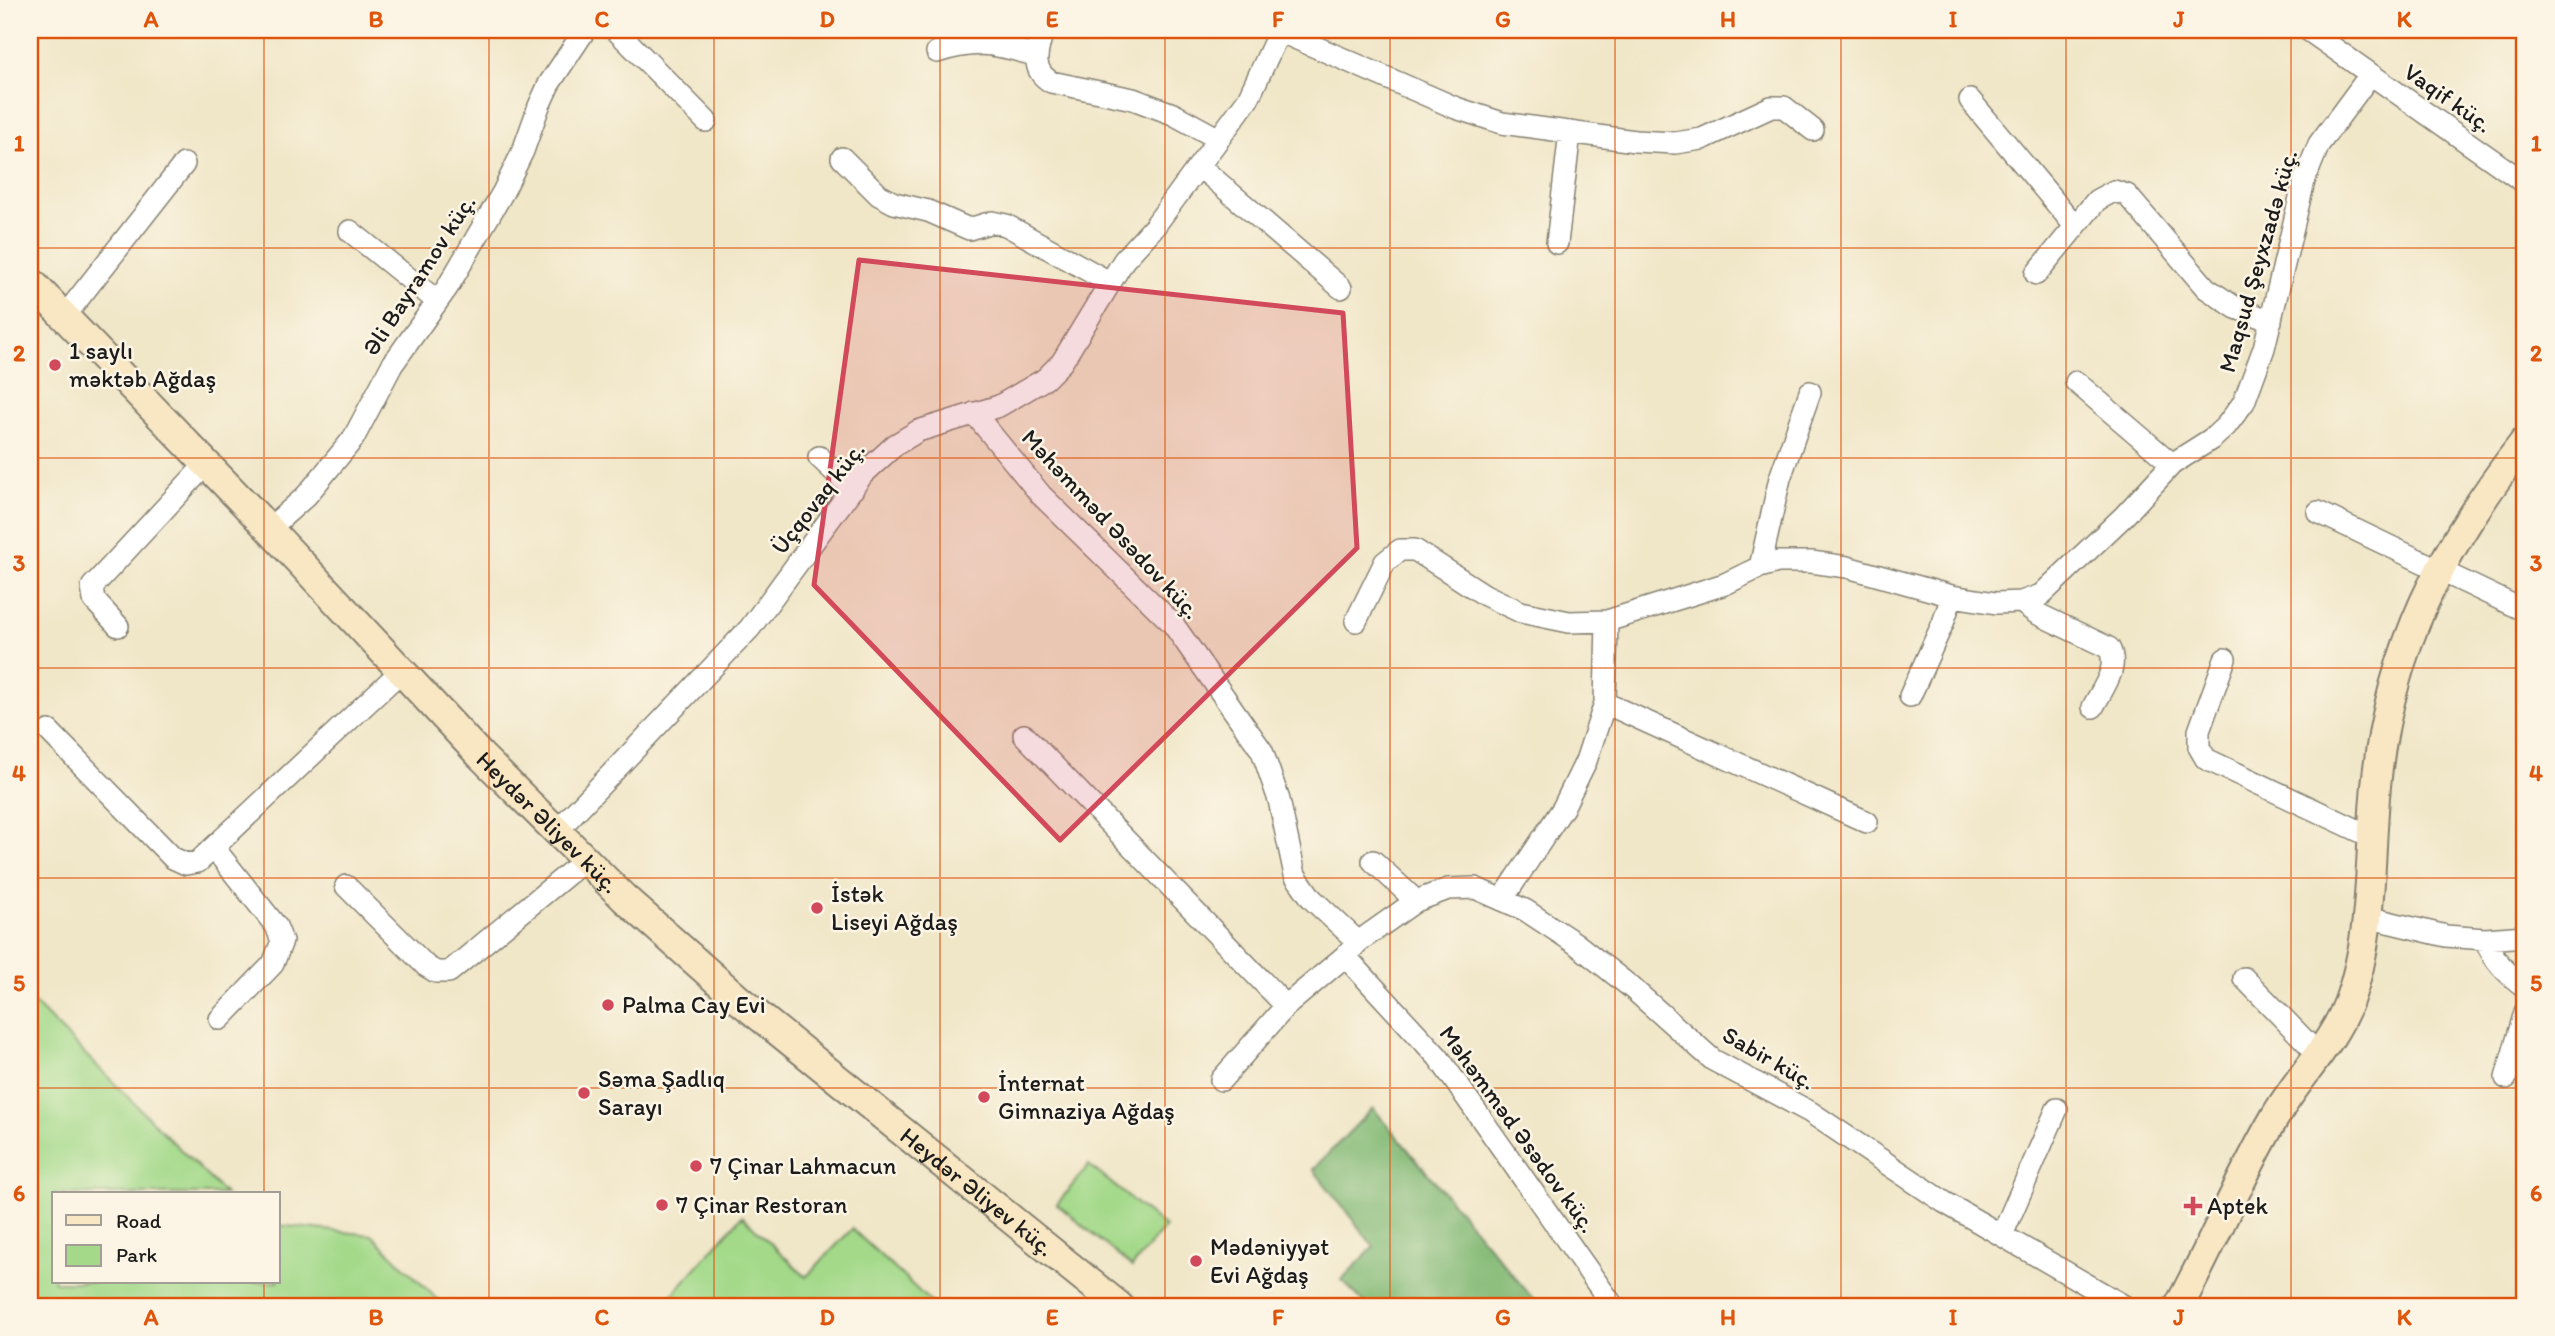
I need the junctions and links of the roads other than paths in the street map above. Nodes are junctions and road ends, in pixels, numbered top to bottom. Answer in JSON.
{"nodes":[{"id":1,"x":585,"y":30,"type":"edge"},
{"id":2,"x":616,"y":30,"type":"edge"},
{"id":3,"x":1043,"y":30,"type":"edge"},
{"id":4,"x":1280,"y":30,"type":"edge"},
{"id":5,"x":2308,"y":30,"type":"edge"},
{"id":6,"x":937,"y":52,"type":"dead end"},
{"id":7,"x":1037,"y":56,"type":"junction"},
{"id":8,"x":2370,"y":75,"type":"junction"},
{"id":9,"x":1970,"y":100,"type":"dead end"},
{"id":10,"x":706,"y":121,"type":"dead end"},
{"id":11,"x":1813,"y":130,"type":"dead end"},
{"id":12,"x":1570,"y":132,"type":"junction"},
{"id":13,"x":1219,"y":139,"type":"junction"},
{"id":14,"x":842,"y":158,"type":"dead end"},
{"id":15,"x":184,"y":164,"type":"dead end"},
{"id":16,"x":1199,"y":166,"type":"junction"},
{"id":17,"x":2525,"y":183,"type":"edge"},
{"id":18,"x":2075,"y":226,"type":"junction"},
{"id":19,"x":350,"y":231,"type":"dead end"},
{"id":20,"x":1557,"y":243,"type":"dead end"},
{"id":21,"x":2036,"y":274,"type":"dead end"},
{"id":22,"x":30,"y":281,"type":"edge"},
{"id":23,"x":1109,"y":282,"type":"junction"},
{"id":24,"x":1341,"y":288,"type":"dead end"},
{"id":25,"x":437,"y":301,"type":"junction"},
{"id":26,"x":64,"y":317,"type":"junction"},
{"id":27,"x":2270,"y":321,"type":"junction"},
{"id":28,"x":2076,"y":382,"type":"dead end"},
{"id":29,"x":1810,"y":392,"type":"dead end"},
{"id":30,"x":974,"y":413,"type":"junction"},
{"id":31,"x":2525,"y":441,"type":"edge"},
{"id":32,"x":819,"y":457,"type":"dead end"},
{"id":33,"x":206,"y":464,"type":"junction"},
{"id":34,"x":2172,"y":464,"type":"junction"},
{"id":35,"x":853,"y":489,"type":"junction"},
{"id":36,"x":2318,"y":512,"type":"dead end"},
{"id":37,"x":269,"y":529,"type":"junction"},
{"id":38,"x":1760,"y":567,"type":"junction"},
{"id":39,"x":2438,"y":570,"type":"junction"},
{"id":40,"x":1952,"y":596,"type":"junction"},
{"id":41,"x":2021,"y":602,"type":"junction"},
{"id":42,"x":2525,"y":611,"type":"edge"},
{"id":43,"x":1356,"y":621,"type":"dead end"},
{"id":44,"x":1607,"y":621,"type":"junction"},
{"id":45,"x":118,"y":626,"type":"dead end"},
{"id":46,"x":2225,"y":659,"type":"dead end"},
{"id":47,"x":401,"y":671,"type":"junction"},
{"id":48,"x":1910,"y":696,"type":"dead end"},
{"id":49,"x":1605,"y":703,"type":"junction"},
{"id":50,"x":2093,"y":707,"type":"dead end"},
{"id":51,"x":49,"y":731,"type":"dead end"},
{"id":52,"x":1024,"y":734,"type":"dead end"},
{"id":53,"x":1867,"y":822,"type":"dead end"},
{"id":54,"x":556,"y":832,"type":"junction"},
{"id":55,"x":2372,"y":837,"type":"junction"},
{"id":56,"x":214,"y":848,"type":"junction"},
{"id":57,"x":585,"y":860,"type":"junction"},
{"id":58,"x":1373,"y":861,"type":"dead end"},
{"id":59,"x":346,"y":886,"type":"dead end"},
{"id":60,"x":1502,"y":900,"type":"junction"},
{"id":61,"x":1416,"y":901,"type":"junction"},
{"id":62,"x":2367,"y":917,"type":"junction"},
{"id":63,"x":2525,"y":936,"type":"edge"},
{"id":64,"x":2485,"y":939,"type":"junction"},
{"id":65,"x":1352,"y":949,"type":"junction"},
{"id":66,"x":2244,"y":978,"type":"dead end"},
{"id":67,"x":2525,"y":987,"type":"edge"},
{"id":68,"x":1286,"y":1006,"type":"junction"},
{"id":69,"x":2525,"y":1012,"type":"edge"},
{"id":70,"x":220,"y":1019,"type":"dead end"},
{"id":71,"x":2318,"y":1054,"type":"junction"},
{"id":72,"x":2506,"y":1078,"type":"dead end"},
{"id":73,"x":1221,"y":1080,"type":"dead end"},
{"id":74,"x":2057,"y":1110,"type":"dead end"},
{"id":75,"x":2002,"y":1234,"type":"junction"},
{"id":76,"x":1119,"y":1306,"type":"edge"},
{"id":77,"x":1613,"y":1306,"type":"edge"},
{"id":78,"x":2124,"y":1306,"type":"edge"},
{"id":79,"x":2179,"y":1306,"type":"edge"}],
"edges":[{"from":1,"to":25,"type":"street","name":"Əli Bayramov küç."},
{"from":2,"to":10,"type":"street"},
{"from":3,"to":7,"type":"street"},
{"from":4,"to":12,"type":"street"},
{"from":4,"to":13,"type":"street","name":"Üçqovaq küç."},
{"from":5,"to":8,"type":"street","name":"Vaqif küç."},
{"from":6,"to":7,"type":"street"},
{"from":7,"to":13,"type":"street"},
{"from":8,"to":17,"type":"street","name":"Vaqif küç."},
{"from":8,"to":27,"type":"street","name":"Maqsud Şeyxzadə küç."},
{"from":9,"to":18,"type":"street"},
{"from":11,"to":12,"type":"street"},
{"from":12,"to":20,"type":"street"},
{"from":13,"to":16,"type":"street","name":"Üçqovaq küç."},
{"from":14,"to":23,"type":"street"},
{"from":15,"to":26,"type":"street"},
{"from":16,"to":23,"type":"street","name":"Üçqovaq küç."},
{"from":16,"to":24,"type":"street"},
{"from":18,"to":21,"type":"street"},
{"from":18,"to":27,"type":"street"},
{"from":19,"to":25,"type":"street"},
{"from":22,"to":26,"type":"main road","name":"Heydər Əliyev küç."},
{"from":23,"to":30,"type":"street","name":"Üçqovaq küç."},
{"from":25,"to":37,"type":"street","name":"Əli Bayramov küç."},
{"from":26,"to":33,"type":"main road","name":"Heydər Əliyev küç."},
{"from":27,"to":34,"type":"street","name":"Maqsud Şeyxzadə küç."},
{"from":28,"to":34,"type":"street"},
{"from":29,"to":38,"type":"street"},
{"from":30,"to":35,"type":"street","name":"Üçqovaq küç."},
{"from":30,"to":65,"type":"street","name":"Məhəmməd Əsədov küç."},
{"from":31,"to":39,"type":"main road"},
{"from":32,"to":35,"type":"street"},
{"from":33,"to":37,"type":"main road","name":"Heydər Əliyev küç."},
{"from":33,"to":45,"type":"street"},
{"from":34,"to":41,"type":"street","name":"Maqsud Şeyxzadə küç."},
{"from":35,"to":54,"type":"street","name":"Üçqovaq küç."},
{"from":36,"to":39,"type":"street"},
{"from":37,"to":47,"type":"main road","name":"Heydər Əliyev küç."},
{"from":38,"to":40,"type":"street"},
{"from":38,"to":44,"type":"street"},
{"from":39,"to":42,"type":"street"},
{"from":39,"to":55,"type":"main road"},
{"from":40,"to":41,"type":"street"},
{"from":40,"to":48,"type":"street"},
{"from":41,"to":50,"type":"street"},
{"from":43,"to":44,"type":"street"},
{"from":44,"to":49,"type":"street"},
{"from":46,"to":55,"type":"street"},
{"from":47,"to":54,"type":"main road","name":"Heydər Əliyev küç."},
{"from":47,"to":56,"type":"street"},
{"from":49,"to":53,"type":"street"},
{"from":49,"to":60,"type":"street"},
{"from":51,"to":56,"type":"street"},
{"from":52,"to":68,"type":"street"},
{"from":54,"to":57,"type":"main road","name":"Heydər Əliyev küç."},
{"from":55,"to":62,"type":"main road"},
{"from":56,"to":70,"type":"street"},
{"from":57,"to":59,"type":"street"},
{"from":57,"to":76,"type":"main road","name":"Heydər Əliyev küç."},
{"from":58,"to":61,"type":"street"},
{"from":60,"to":61,"type":"street","name":"Sabir küç."},
{"from":60,"to":75,"type":"street","name":"Sabir küç."},
{"from":61,"to":65,"type":"street","name":"Sabir küç."},
{"from":62,"to":64,"type":"street"},
{"from":62,"to":71,"type":"main road"},
{"from":63,"to":64,"type":"street"},
{"from":64,"to":67,"type":"street"},
{"from":65,"to":68,"type":"street"},
{"from":65,"to":77,"type":"street","name":"Məhəmməd Əsədov küç."},
{"from":66,"to":71,"type":"street"},
{"from":68,"to":73,"type":"street"},
{"from":69,"to":72,"type":"street"},
{"from":71,"to":79,"type":"main road"},
{"from":74,"to":75,"type":"street"},
{"from":75,"to":78,"type":"street","name":"Sabir küç."}]}
